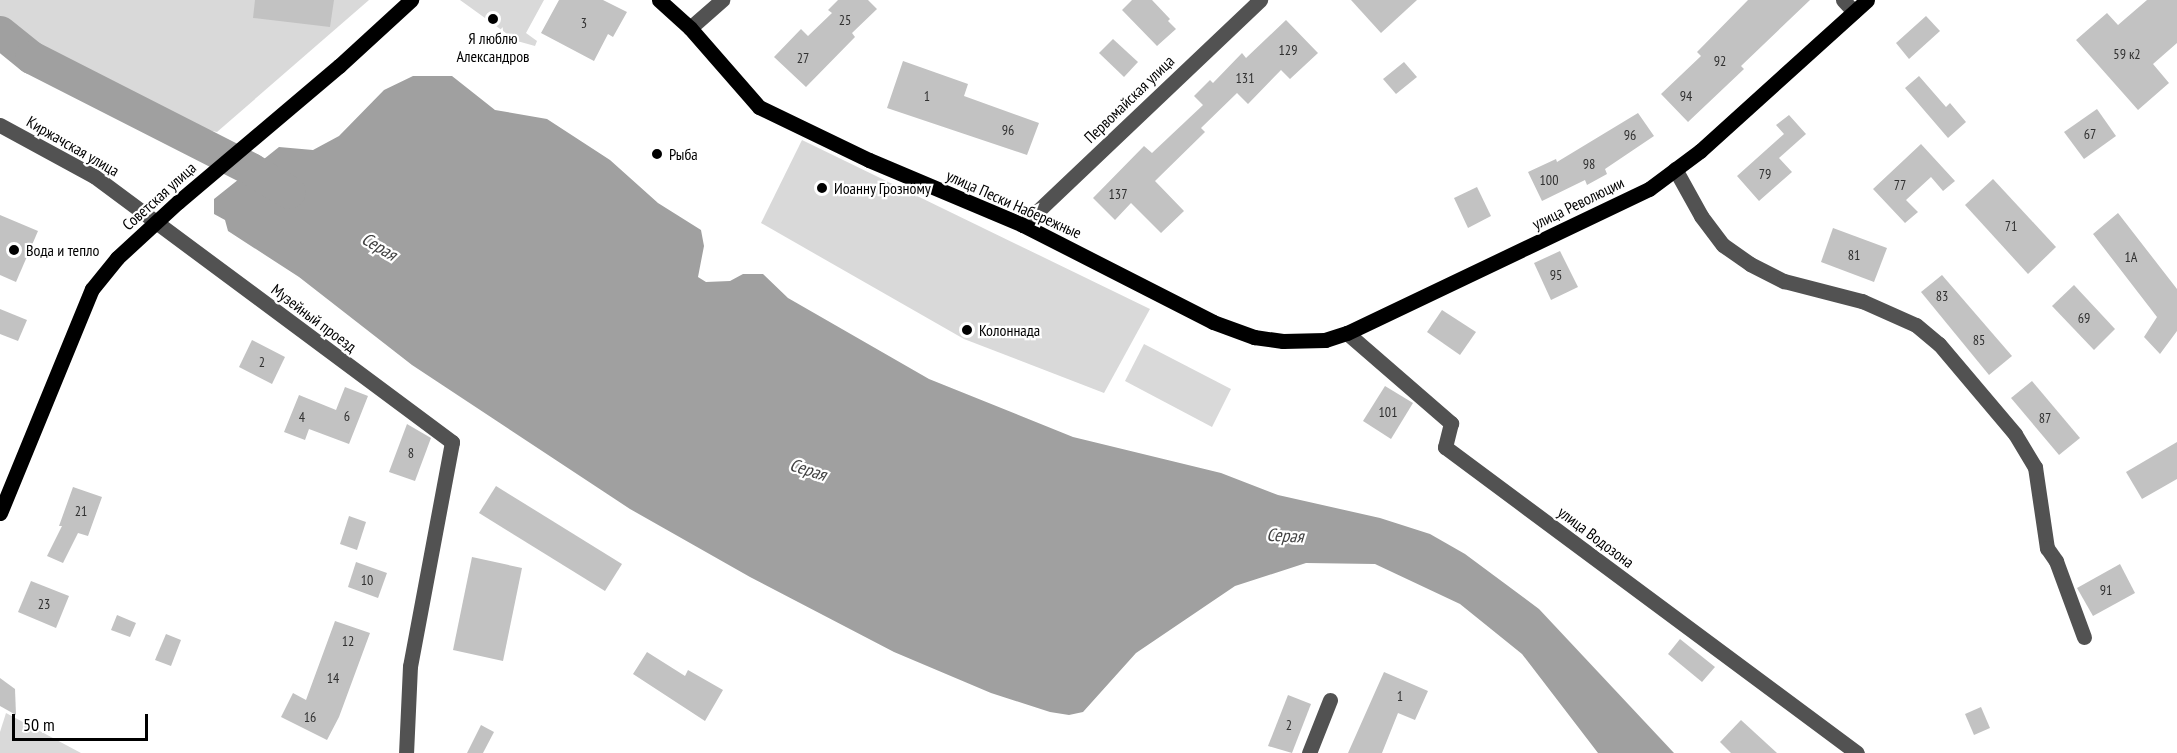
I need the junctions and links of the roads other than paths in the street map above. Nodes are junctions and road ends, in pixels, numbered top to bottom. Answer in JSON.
{"nodes":[{"id":1,"x":411,"y":0,"type":"edge"},
{"id":2,"x":659,"y":0,"type":"edge"},
{"id":3,"x":722,"y":0,"type":"edge"},
{"id":4,"x":1260,"y":0,"type":"edge"},
{"id":5,"x":1843,"y":0,"type":"edge"},
{"id":6,"x":1867,"y":0,"type":"edge"},
{"id":7,"x":1854,"y":12,"type":"junction"},
{"id":8,"x":690,"y":28,"type":"junction"},
{"id":9,"x":0,"y":125,"type":"edge"},
{"id":10,"x":1675,"y":169,"type":"junction"},
{"id":11,"x":156,"y":222,"type":"junction"},
{"id":12,"x":1023,"y":225,"type":"junction"},
{"id":13,"x":1347,"y":333,"type":"junction"},
{"id":14,"x":1254,"y":338,"type":"joint"},
{"id":15,"x":0,"y":513,"type":"edge"},
{"id":16,"x":2084,"y":637,"type":"dead end"},
{"id":17,"x":1330,"y":700,"type":"dead end"},
{"id":18,"x":406,"y":753,"type":"edge"},
{"id":19,"x":1309,"y":753,"type":"edge"},
{"id":20,"x":1857,"y":753,"type":"edge"}],
"edges":[{"from":1,"to":11,"type":"main road","name":"Советская улица"},
{"from":2,"to":8,"type":"main road","name":"улица Пески Набережные"},
{"from":3,"to":8,"type":"street"},
{"from":4,"to":12,"type":"street","name":"Первомайская улица"},
{"from":5,"to":7,"type":"street"},
{"from":6,"to":7,"type":"main road","name":"улица Революции"},
{"from":7,"to":10,"type":"main road","name":"улица Революции"},
{"from":8,"to":12,"type":"main road","name":"улица Пески Набережные"},
{"from":9,"to":11,"type":"street","name":"Киржачская улица"},
{"from":10,"to":13,"type":"main road","name":"улица Революции"},
{"from":10,"to":16,"type":"street"},
{"from":11,"to":15,"type":"main road","name":"Советская улица"},
{"from":11,"to":18,"type":"street","name":"Музейный проезд"},
{"from":12,"to":14,"type":"main road","name":"улица Пески Набережные"},
{"from":13,"to":14,"type":"main road","name":"улица Революции"},
{"from":13,"to":20,"type":"street","name":"улица Водозона"},
{"from":17,"to":19,"type":"street"}]}
